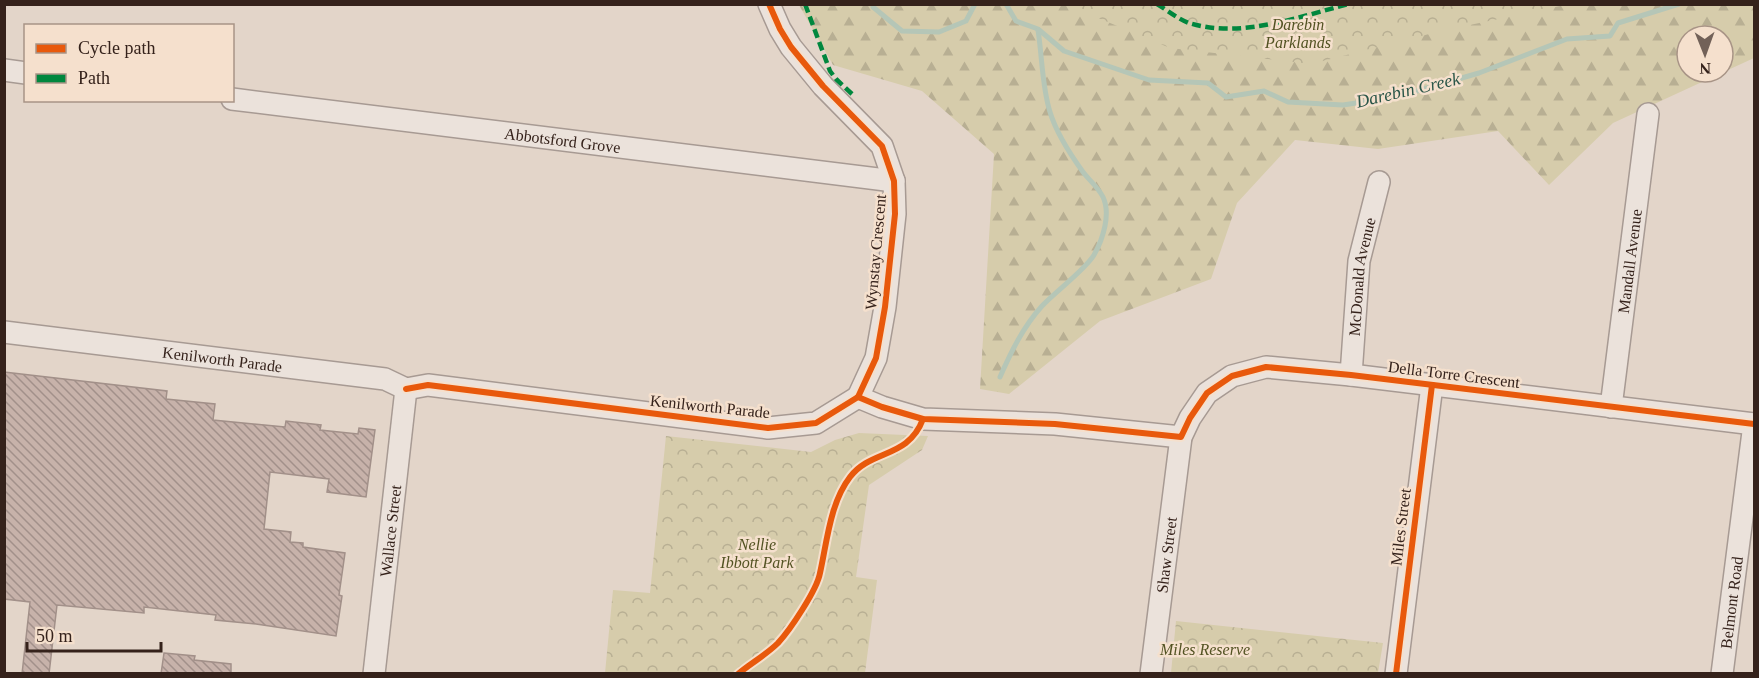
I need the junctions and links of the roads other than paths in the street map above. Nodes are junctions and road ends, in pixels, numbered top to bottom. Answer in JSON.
{"nodes":[{"id":1,"x":769,"y":4,"type":"edge"},
{"id":2,"x":4,"y":70,"type":"edge"},
{"id":3,"x":24,"y":73,"type":"edge"},
{"id":4,"x":234,"y":99,"type":"edge"},
{"id":5,"x":1648,"y":114,"type":"dead end"},
{"id":6,"x":894,"y":181,"type":"junction"},
{"id":7,"x":1379,"y":182,"type":"dead end"},
{"id":8,"x":4,"y":332,"type":"edge"},
{"id":9,"x":1351,"y":375,"type":"junction"},
{"id":10,"x":1432,"y":385,"type":"junction"},
{"id":11,"x":406,"y":389,"type":"junction"},
{"id":12,"x":858,"y":396,"type":"junction"},
{"id":13,"x":1611,"y":407,"type":"junction"},
{"id":14,"x":1754,"y":424,"type":"edge"},
{"id":15,"x":1181,"y":437,"type":"junction"},
{"id":16,"x":374,"y":674,"type":"edge"},
{"id":17,"x":1151,"y":674,"type":"edge"},
{"id":18,"x":1396,"y":674,"type":"edge"},
{"id":19,"x":1722,"y":674,"type":"edge"}],
"edges":[{"from":1,"to":6,"type":"street","name":"Wynstay Crescent"},
{"from":2,"to":3,"type":"street"},
{"from":4,"to":6,"type":"street","name":"Abbotsford Grove"},
{"from":5,"to":13,"type":"street","name":"Mandall Avenue"},
{"from":6,"to":12,"type":"street","name":"Wynstay Crescent"},
{"from":7,"to":9,"type":"street","name":"McDonald Avenue"},
{"from":8,"to":11,"type":"street","name":"Kenilworth Parade"},
{"from":9,"to":10,"type":"street","name":"Della Torre Crescent"},
{"from":9,"to":15,"type":"street","name":"Della Torre Crescent"},
{"from":10,"to":13,"type":"street","name":"Della Torre Crescent"},
{"from":10,"to":18,"type":"street","name":"Miles Street"},
{"from":11,"to":12,"type":"street","name":"Kenilworth Parade"},
{"from":11,"to":16,"type":"street","name":"Wallace Street"},
{"from":12,"to":15,"type":"street"},
{"from":13,"to":14,"type":"street","name":"Della Torre Crescent"},
{"from":14,"to":19,"type":"street","name":"Belmont Road"},
{"from":15,"to":17,"type":"street","name":"Shaw Street"}]}
